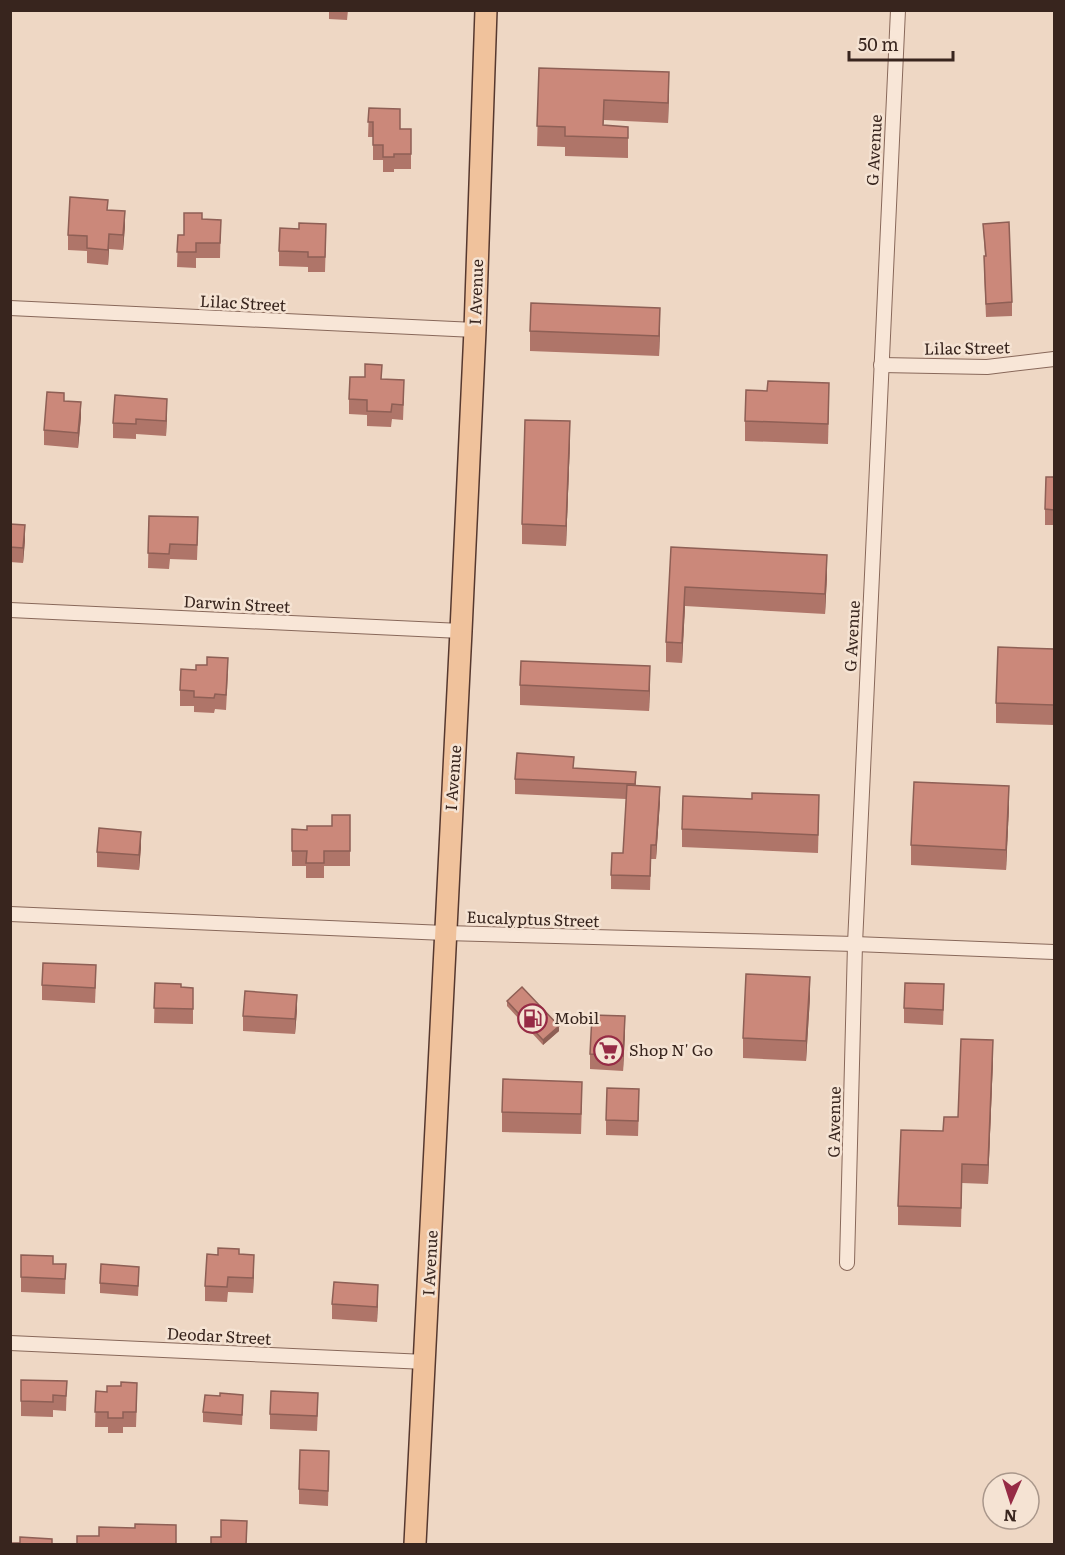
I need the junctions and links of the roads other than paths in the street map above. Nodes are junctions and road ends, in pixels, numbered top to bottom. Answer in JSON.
{"nodes":[{"id":1,"x":486,"y":10,"type":"edge"},
{"id":2,"x":898,"y":10,"type":"edge"},
{"id":3,"x":10,"y":308,"type":"edge"},
{"id":4,"x":475,"y":330,"type":"junction"},
{"id":5,"x":1054,"y":359,"type":"edge"},
{"id":6,"x":880,"y":365,"type":"junction"},
{"id":7,"x":10,"y":610,"type":"edge"},
{"id":8,"x":461,"y":632,"type":"junction"},
{"id":9,"x":10,"y":914,"type":"edge"},
{"id":10,"x":445,"y":933,"type":"junction"},
{"id":11,"x":855,"y":944,"type":"junction"},
{"id":12,"x":1054,"y":952,"type":"edge"},
{"id":13,"x":847,"y":1263,"type":"dead end"},
{"id":14,"x":10,"y":1343,"type":"edge"},
{"id":15,"x":426,"y":1362,"type":"junction"},
{"id":16,"x":416,"y":1545,"type":"edge"}],
"edges":[{"from":1,"to":4,"type":"main road","name":"I Avenue"},
{"from":2,"to":6,"type":"street","name":"G Avenue"},
{"from":3,"to":4,"type":"street","name":"Lilac Street"},
{"from":4,"to":8,"type":"main road","name":"I Avenue"},
{"from":5,"to":6,"type":"street","name":"Lilac Street"},
{"from":6,"to":11,"type":"street","name":"G Avenue"},
{"from":7,"to":8,"type":"street","name":"Darwin Street"},
{"from":8,"to":10,"type":"main road","name":"I Avenue"},
{"from":9,"to":10,"type":"street","name":"Eucalyptus Street"},
{"from":10,"to":11,"type":"street","name":"Eucalyptus Street"},
{"from":10,"to":15,"type":"main road","name":"I Avenue"},
{"from":11,"to":12,"type":"street","name":"Eucalyptus Street"},
{"from":11,"to":13,"type":"street","name":"G Avenue"},
{"from":14,"to":15,"type":"street","name":"Deodar Street"},
{"from":15,"to":16,"type":"main road","name":"I Avenue"}]}
